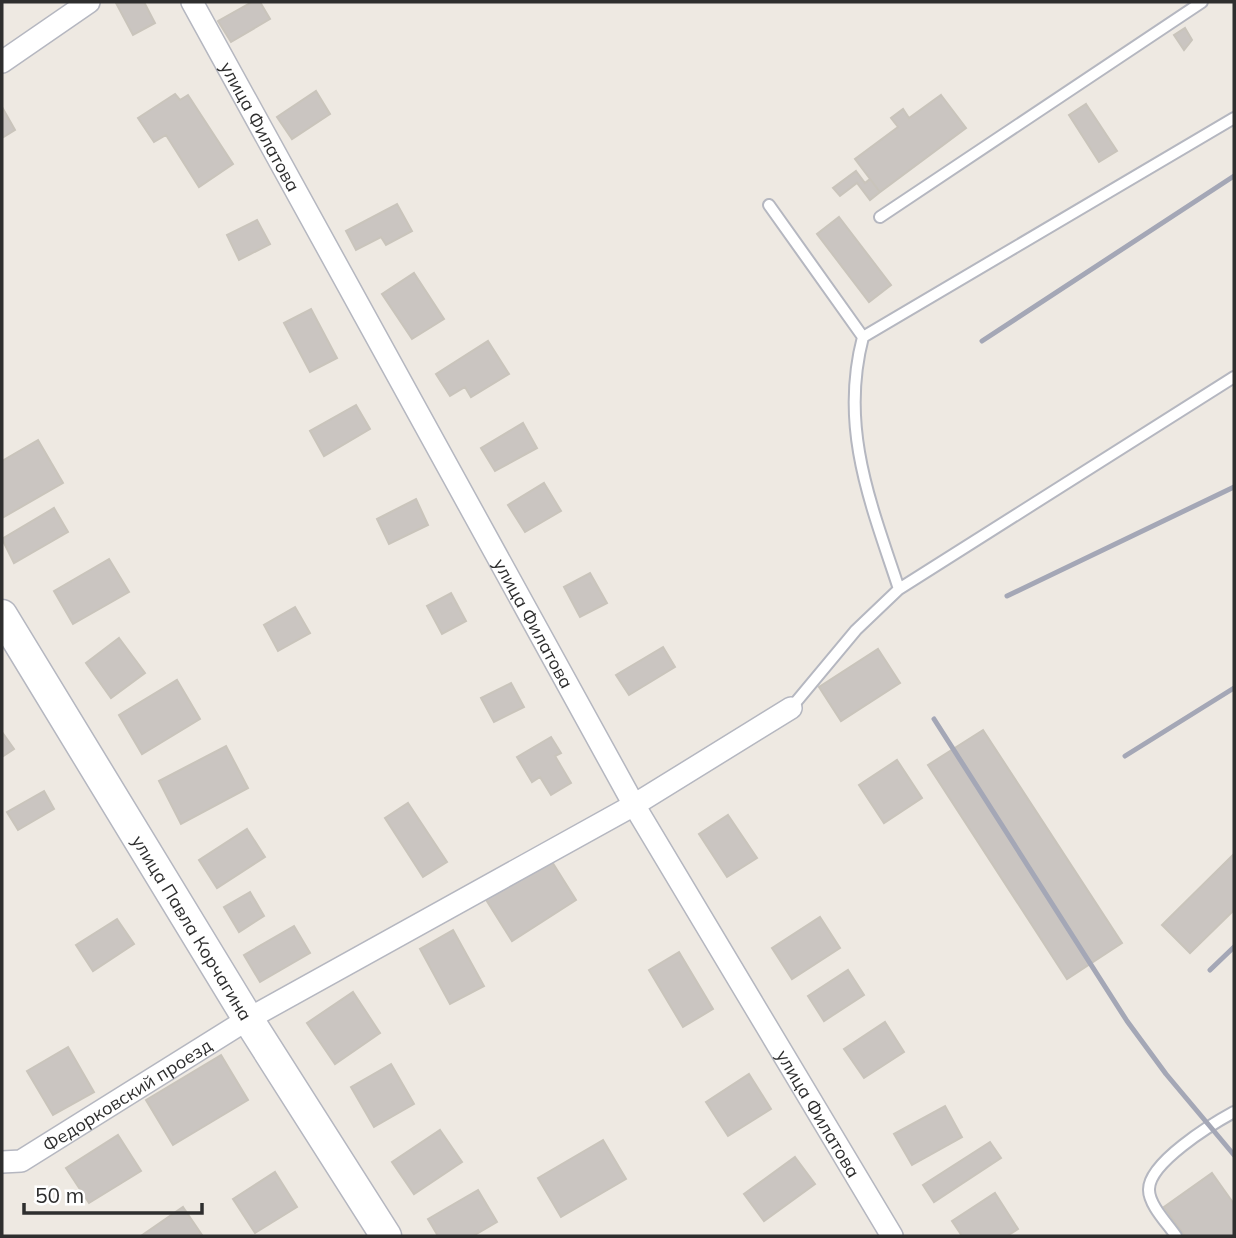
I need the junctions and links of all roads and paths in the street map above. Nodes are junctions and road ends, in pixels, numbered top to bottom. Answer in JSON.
{"nodes":[{"id":1,"x":89,"y":2,"type":"edge"},
{"id":2,"x":192,"y":2,"type":"edge"},
{"id":3,"x":1202,"y":2,"type":"edge"},
{"id":4,"x":2,"y":62,"type":"edge"},
{"id":5,"x":1234,"y":118,"type":"edge"},
{"id":6,"x":769,"y":205,"type":"dead end"},
{"id":7,"x":880,"y":217,"type":"dead end"},
{"id":8,"x":863,"y":337,"type":"junction"},
{"id":9,"x":1234,"y":377,"type":"edge"},
{"id":10,"x":899,"y":589,"type":"junction"},
{"id":11,"x":2,"y":615,"type":"edge"},
{"id":12,"x":792,"y":708,"type":"joint"},
{"id":13,"x":634,"y":805,"type":"junction"},
{"id":14,"x":248,"y":1019,"type":"junction"},
{"id":15,"x":1234,"y":1112,"type":"edge"},
{"id":16,"x":2,"y":1161,"type":"edge"},
{"id":17,"x":386,"y":1236,"type":"edge"},
{"id":18,"x":892,"y":1236,"type":"edge"},
{"id":19,"x":1177,"y":1236,"type":"edge"}],
"edges":[{"from":1,"to":4,"type":"street"},
{"from":2,"to":13,"type":"street","name":"улица Филатова"},
{"from":3,"to":7,"type":"lane"},
{"from":5,"to":8,"type":"lane"},
{"from":6,"to":8,"type":"lane"},
{"from":8,"to":10,"type":"lane"},
{"from":9,"to":10,"type":"lane"},
{"from":10,"to":12,"type":"lane"},
{"from":11,"to":14,"type":"main road","name":"улица Павла Корчагина"},
{"from":12,"to":13,"type":"street","name":"Федорковский проезд"},
{"from":13,"to":14,"type":"street","name":"Федорковский проезд"},
{"from":13,"to":18,"type":"street","name":"улица Филатова"},
{"from":14,"to":16,"type":"street","name":"Федорковский проезд"},
{"from":14,"to":17,"type":"main road","name":"улица Павла Корчагина"},
{"from":15,"to":19,"type":"lane"}]}
